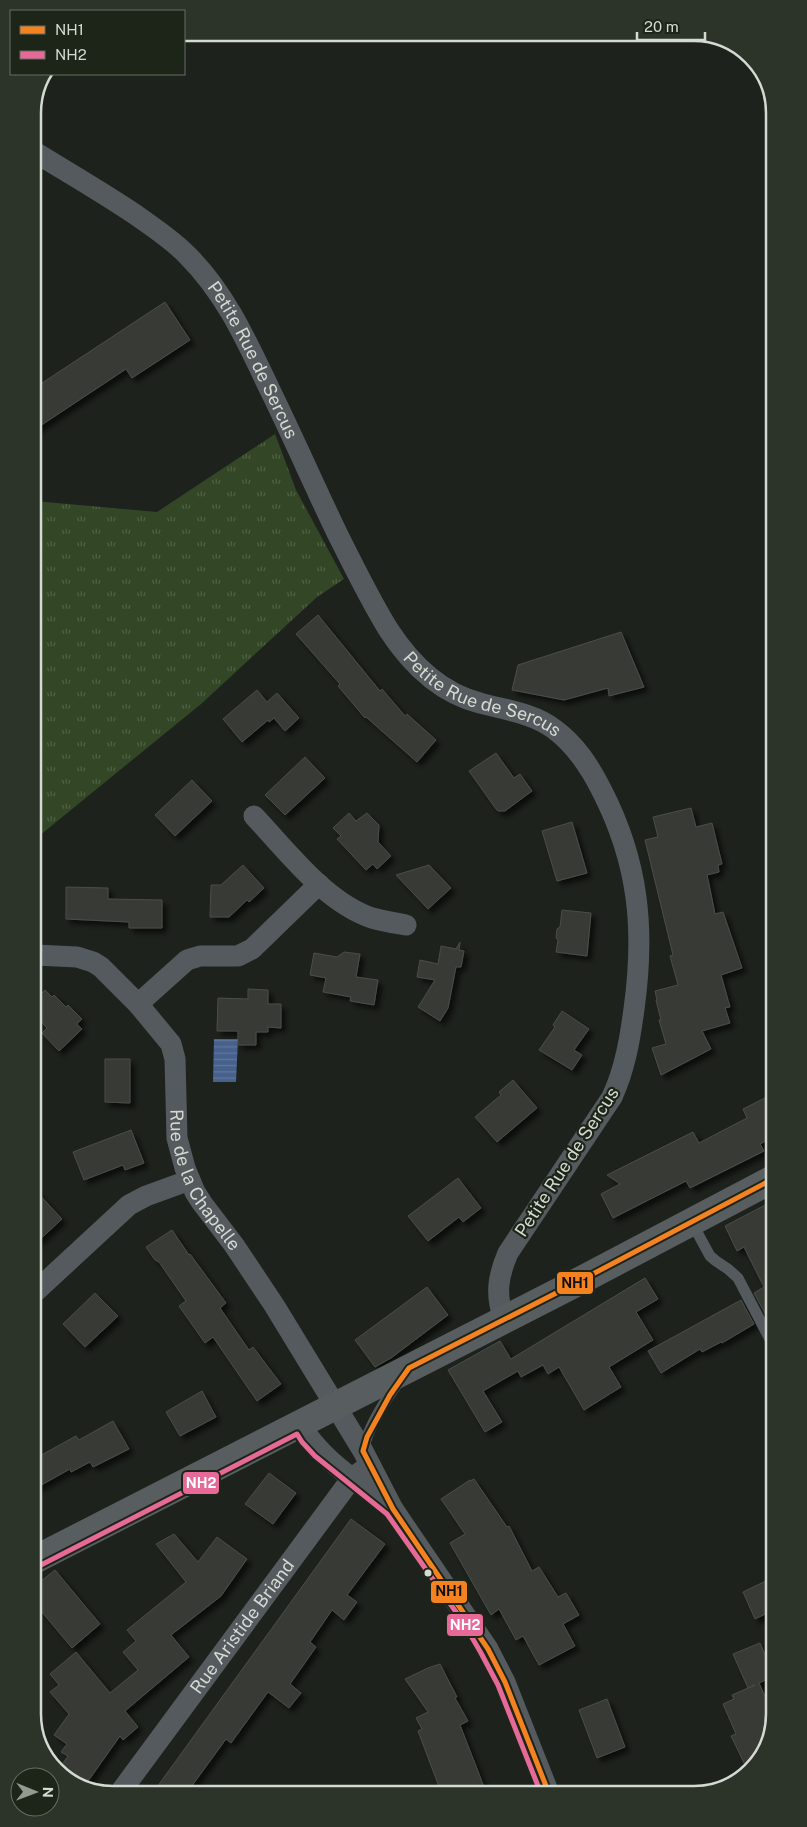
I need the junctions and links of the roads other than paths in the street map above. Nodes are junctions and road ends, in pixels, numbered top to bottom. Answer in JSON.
{"nodes":[{"id":1,"x":41,"y":156,"type":"edge"},
{"id":2,"x":254,"y":816,"type":"dead end"},
{"id":3,"x":319,"y":884,"type":"junction"},
{"id":4,"x":406,"y":925,"type":"dead end"},
{"id":5,"x":41,"y":955,"type":"edge"},
{"id":6,"x":138,"y":1004,"type":"junction"},
{"id":7,"x":190,"y":1180,"type":"junction"},
{"id":8,"x":766,"y":1182,"type":"edge"},
{"id":9,"x":691,"y":1221,"type":"junction"},
{"id":10,"x":41,"y":1286,"type":"edge"},
{"id":11,"x":504,"y":1319,"type":"junction"},
{"id":12,"x":766,"y":1330,"type":"edge"},
{"id":13,"x":409,"y":1368,"type":"junction"},
{"id":14,"x":336,"y":1406,"type":"junction"},
{"id":15,"x":300,"y":1424,"type":"junction"},
{"id":16,"x":367,"y":1458,"type":"junction"},
{"id":17,"x":352,"y":1478,"type":"junction"},
{"id":18,"x":394,"y":1509,"type":"junction"},
{"id":19,"x":41,"y":1556,"type":"edge"},
{"id":20,"x":125,"y":1786,"type":"edge"},
{"id":21,"x":546,"y":1786,"type":"edge"}],
"edges":[{"from":1,"to":11,"type":"street","name":"Petite Rue de Sercus"},
{"from":2,"to":3,"type":"street"},
{"from":3,"to":4,"type":"street"},
{"from":3,"to":6,"type":"street"},
{"from":5,"to":6,"type":"street","name":"Rue de la Chapelle"},
{"from":6,"to":7,"type":"street","name":"Rue de la Chapelle"},
{"from":7,"to":10,"type":"street"},
{"from":7,"to":14,"type":"street","name":"Rue de la Chapelle"},
{"from":8,"to":9,"type":"street"},
{"from":9,"to":11,"type":"street"},
{"from":9,"to":12,"type":"lane"},
{"from":11,"to":13,"type":"street"},
{"from":13,"to":14,"type":"street"},
{"from":13,"to":16,"type":"lane"},
{"from":14,"to":15,"type":"street"},
{"from":14,"to":16,"type":"street","name":"Rue de la Chapelle"},
{"from":15,"to":17,"type":"street","name":"Rue de la Chapelle"},
{"from":15,"to":19,"type":"street"},
{"from":16,"to":17,"type":"street","name":"Rue Aristide Briand"},
{"from":16,"to":18,"type":"street","name":"Rue de la Chapelle"},
{"from":17,"to":18,"type":"street","name":"Rue de la Chapelle"},
{"from":17,"to":20,"type":"street","name":"Rue Aristide Briand"},
{"from":18,"to":21,"type":"street","name":"Rue de la Chapelle"}]}
